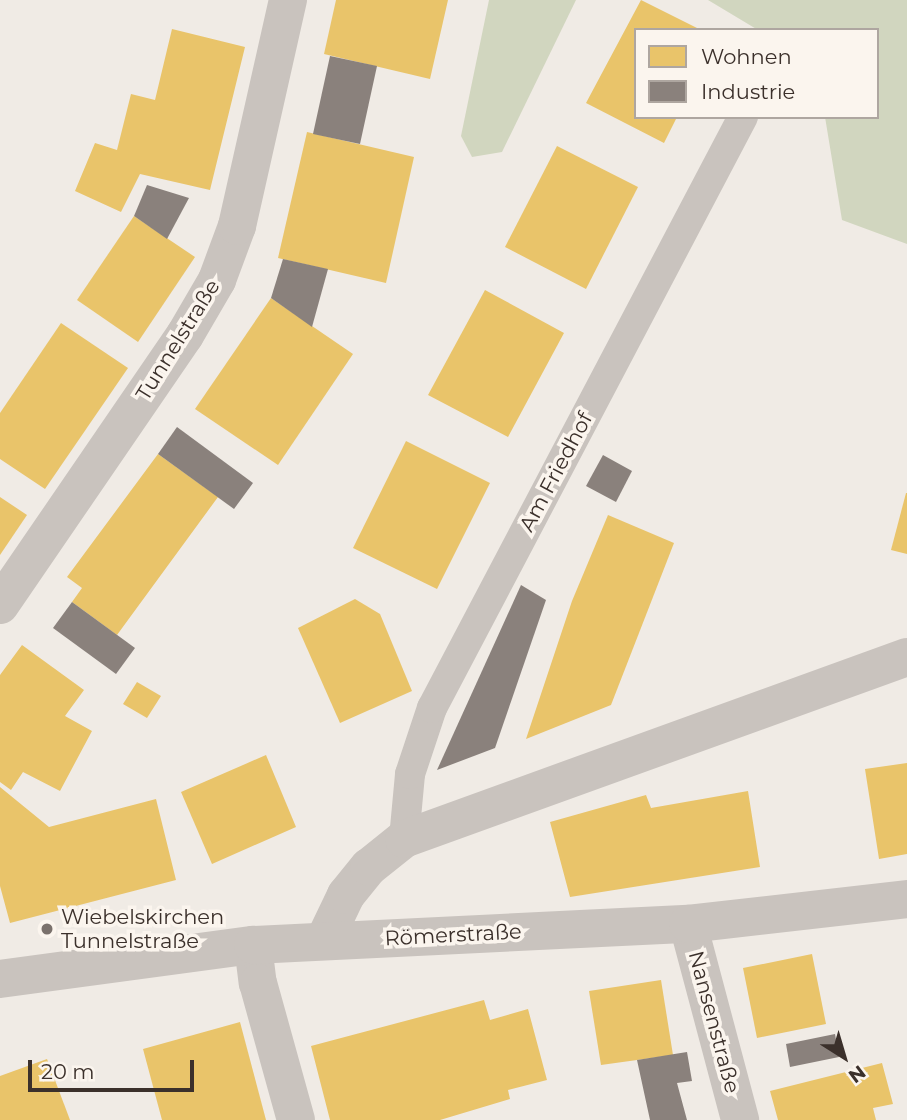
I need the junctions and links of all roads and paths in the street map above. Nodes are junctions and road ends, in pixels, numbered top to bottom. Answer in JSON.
{"nodes":[{"id":1,"x":288,"y":0,"type":"edge"},
{"id":2,"x":742,"y":119,"type":"edge"},
{"id":3,"x":0,"y":605,"type":"edge"},
{"id":4,"x":907,"y":657,"type":"edge"},
{"id":5,"x":404,"y":839,"type":"junction"},
{"id":6,"x":907,"y":899,"type":"edge"},
{"id":7,"x":688,"y":924,"type":"junction"},
{"id":8,"x":324,"y":942,"type":"junction"},
{"id":9,"x":253,"y":945,"type":"junction"},
{"id":10,"x":0,"y":979,"type":"edge"},
{"id":11,"x":296,"y":1120,"type":"edge"},
{"id":12,"x":740,"y":1120,"type":"edge"}],
"edges":[{"from":1,"to":3,"type":"street","name":"Tunnelstraße"},
{"from":2,"to":5,"type":"lane","name":"Am Friedhof"},
{"from":4,"to":5,"type":"street"},
{"from":5,"to":8,"type":"street"},
{"from":6,"to":7,"type":"street","name":"Römerstraße"},
{"from":7,"to":8,"type":"street","name":"Römerstraße"},
{"from":7,"to":12,"type":"street","name":"Nansenstraße"},
{"from":8,"to":9,"type":"street","name":"Römerstraße"},
{"from":9,"to":10,"type":"street","name":"Römerstraße"},
{"from":9,"to":11,"type":"street"}]}
